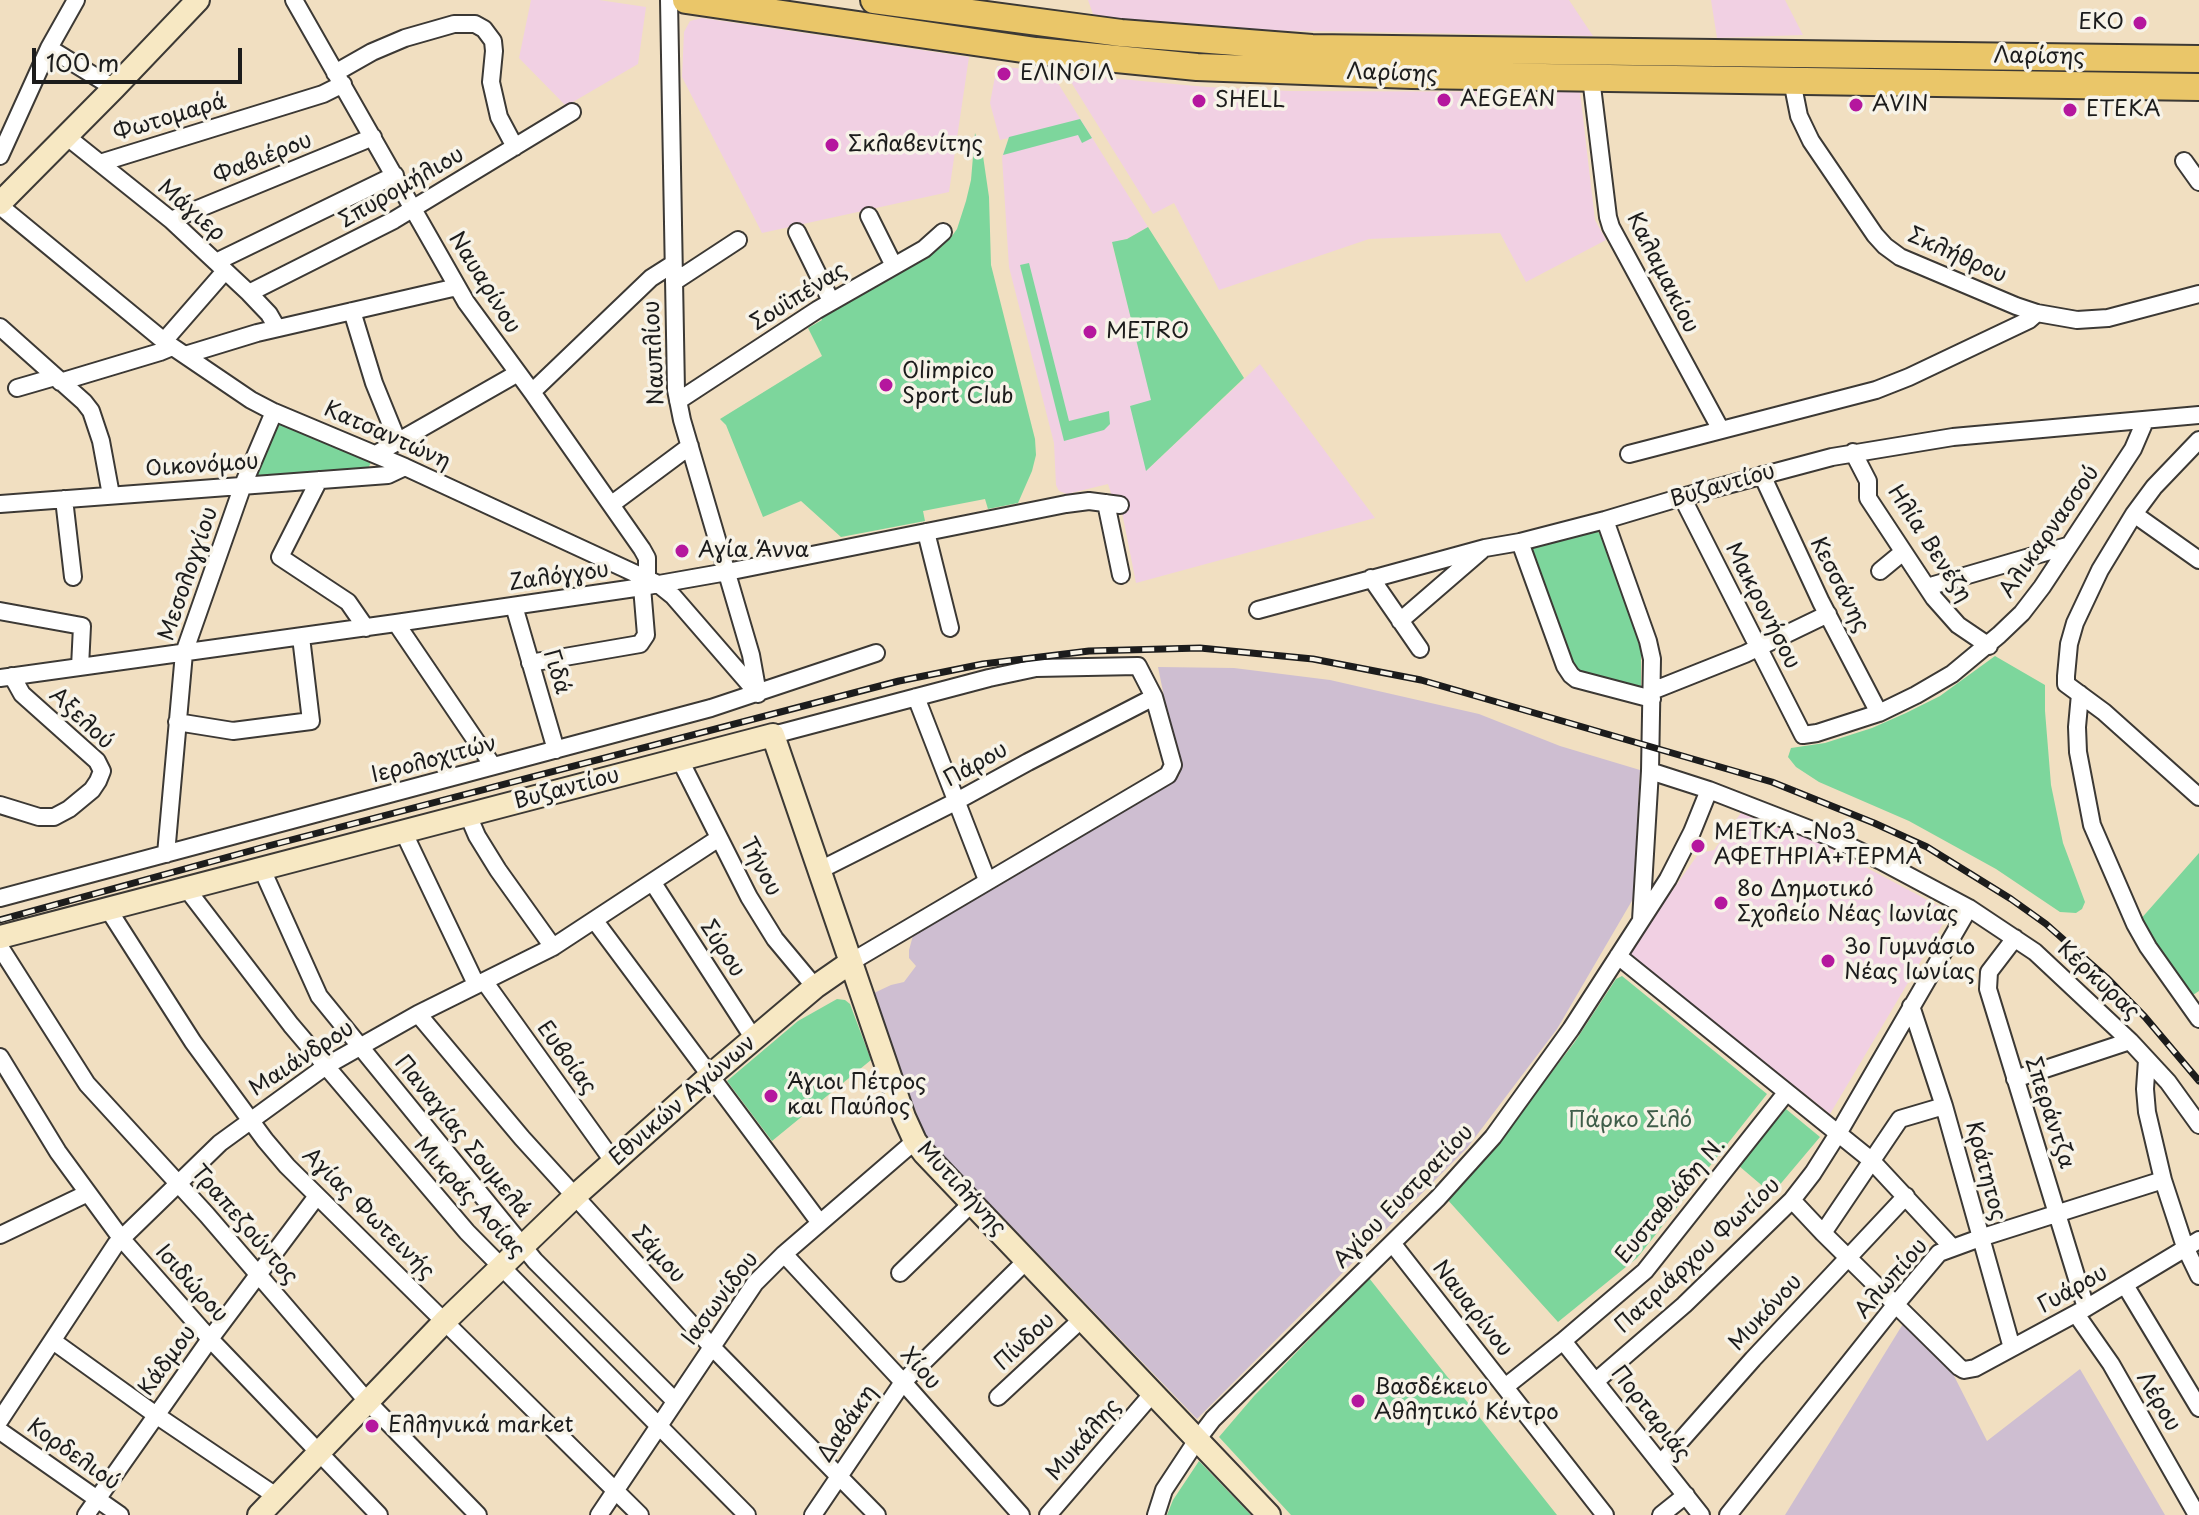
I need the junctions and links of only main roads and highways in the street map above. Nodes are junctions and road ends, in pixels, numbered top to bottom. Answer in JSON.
{"nodes":[{"id":1,"x":686,"y":0,"type":"edge"},
{"id":2,"x":874,"y":0,"type":"edge"},
{"id":3,"x":2199,"y":59,"type":"edge"},
{"id":4,"x":2199,"y":87,"type":"edge"}],
"edges":[{"from":1,"to":4,"type":"main road","name":"Λαρίσης"},
{"from":2,"to":3,"type":"main road","name":"Λαρίσης"}]}
